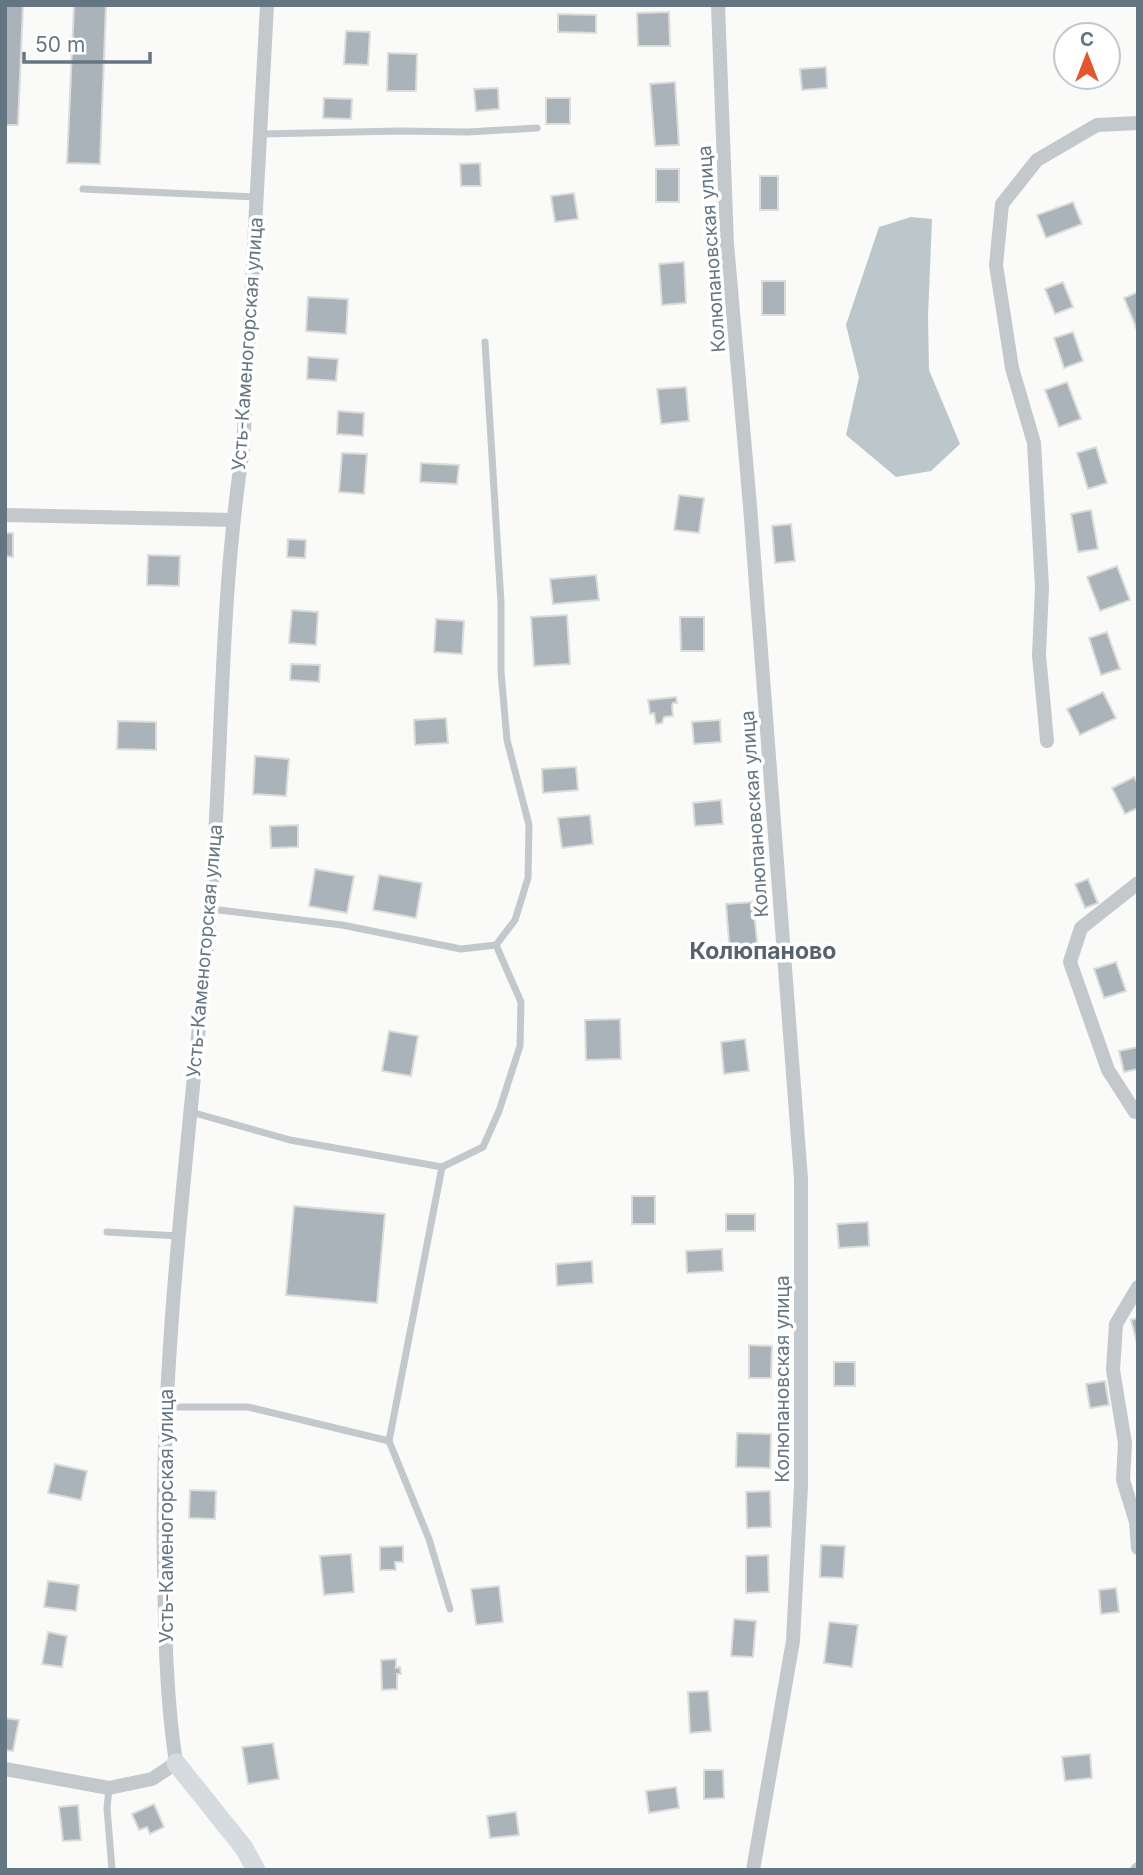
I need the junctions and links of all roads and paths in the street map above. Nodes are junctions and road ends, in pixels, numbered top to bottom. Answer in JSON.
{"nodes":[{"id":1,"x":267,"y":5,"type":"edge"},
{"id":2,"x":718,"y":5,"type":"edge"},
{"id":3,"x":1138,"y":123,"type":"edge"},
{"id":4,"x":537,"y":128,"type":"dead end"},
{"id":5,"x":260,"y":134,"type":"junction"},
{"id":6,"x":83,"y":189,"type":"dead end"},
{"id":7,"x":256,"y":197,"type":"junction"},
{"id":8,"x":485,"y":342,"type":"dead end"},
{"id":9,"x":5,"y":515,"type":"edge"},
{"id":10,"x":232,"y":520,"type":"junction"},
{"id":11,"x":1047,"y":741,"type":"dead end"},
{"id":12,"x":1138,"y":883,"type":"edge"},
{"id":13,"x":210,"y":909,"type":"junction"},
{"id":14,"x":496,"y":945,"type":"junction"},
{"id":15,"x":190,"y":1112,"type":"junction"},
{"id":16,"x":1135,"y":1112,"type":"dead end"},
{"id":17,"x":442,"y":1167,"type":"junction"},
{"id":18,"x":107,"y":1232,"type":"dead end"},
{"id":19,"x":178,"y":1236,"type":"junction"},
{"id":20,"x":1138,"y":1287,"type":"edge"},
{"id":21,"x":165,"y":1408,"type":"junction"},
{"id":22,"x":389,"y":1441,"type":"junction"},
{"id":23,"x":1131,"y":1441,"type":"edge"},
{"id":24,"x":1138,"y":1548,"type":"edge"},
{"id":25,"x":450,"y":1609,"type":"dead end"},
{"id":26,"x":176,"y":1763,"type":"junction"},
{"id":27,"x":5,"y":1769,"type":"edge"},
{"id":28,"x":109,"y":1788,"type":"junction"},
{"id":29,"x":112,"y":1870,"type":"edge"},
{"id":30,"x":256,"y":1870,"type":"edge"},
{"id":31,"x":753,"y":1870,"type":"edge"}],
"edges":[{"from":1,"to":5,"type":"street","name":"Усть-Каменогорская улица"},
{"from":2,"to":31,"type":"street","name":"Колюпановская улица"},
{"from":3,"to":11,"type":"street"},
{"from":4,"to":5,"type":"lane"},
{"from":5,"to":7,"type":"street","name":"Усть-Каменогорская улица"},
{"from":6,"to":7,"type":"lane"},
{"from":7,"to":10,"type":"street","name":"Усть-Каменогорская улица"},
{"from":8,"to":14,"type":"lane"},
{"from":9,"to":10,"type":"street"},
{"from":10,"to":13,"type":"street","name":"Усть-Каменогорская улица"},
{"from":12,"to":16,"type":"street"},
{"from":13,"to":14,"type":"lane"},
{"from":13,"to":15,"type":"street","name":"Усть-Каменогорская улица"},
{"from":14,"to":17,"type":"lane"},
{"from":15,"to":17,"type":"lane"},
{"from":15,"to":19,"type":"street","name":"Усть-Каменогорская улица"},
{"from":17,"to":22,"type":"lane"},
{"from":18,"to":19,"type":"lane"},
{"from":19,"to":21,"type":"street","name":"Усть-Каменогорская улица"},
{"from":20,"to":23,"type":"street"},
{"from":21,"to":22,"type":"lane"},
{"from":21,"to":26,"type":"street","name":"Усть-Каменогорская улица"},
{"from":22,"to":25,"type":"lane"},
{"from":23,"to":24,"type":"street"},
{"from":26,"to":28,"type":"street"},
{"from":26,"to":30,"type":"street","name":"Усть-Каменогорская улица"},
{"from":27,"to":28,"type":"street"},
{"from":28,"to":29,"type":"lane"}]}
